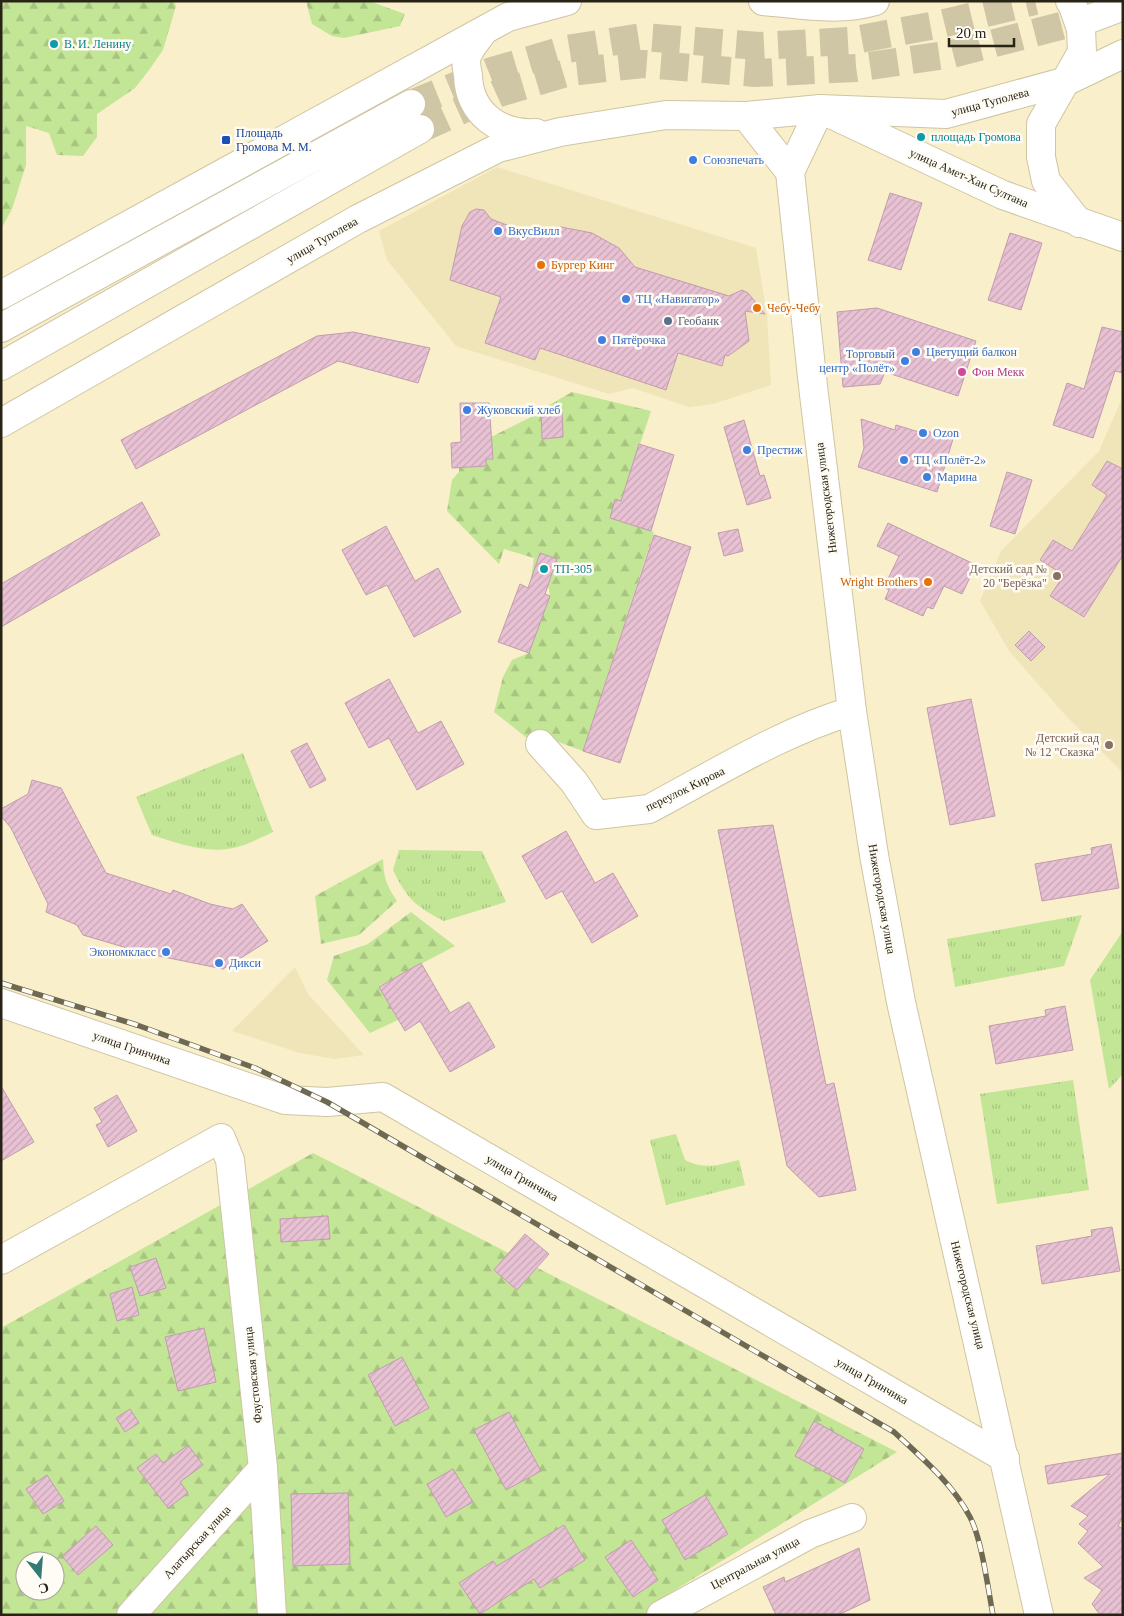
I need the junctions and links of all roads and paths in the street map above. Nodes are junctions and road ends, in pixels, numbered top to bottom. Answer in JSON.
{"nodes":[{"id":1,"x":567,"y":1,"type":"edge"},
{"id":2,"x":763,"y":1,"type":"edge"},
{"id":3,"x":875,"y":1,"type":"edge"},
{"id":4,"x":1070,"y":1,"type":"edge"},
{"id":5,"x":767,"y":2,"type":"edge"},
{"id":6,"x":1123,"y":6,"type":"edge"},
{"id":7,"x":510,"y":9,"type":"edge"},
{"id":8,"x":1092,"y":18,"type":"tunnel mouth"},
{"id":9,"x":482,"y":32,"type":"junction"},
{"id":10,"x":1123,"y":54,"type":"edge"},
{"id":11,"x":1067,"y":81,"type":"junction"},
{"id":12,"x":820,"y":109,"type":"junction"},
{"id":13,"x":746,"y":116,"type":"junction"},
{"id":14,"x":560,"y":132,"type":"junction"},
{"id":15,"x":790,"y":172,"type":"junction"},
{"id":16,"x":1079,"y":223,"type":"junction"},
{"id":17,"x":1123,"y":237,"type":"edge"},
{"id":18,"x":1,"y":295,"type":"edge"},
{"id":19,"x":1,"y":328,"type":"edge"},
{"id":20,"x":1,"y":366,"type":"edge"},
{"id":21,"x":1,"y":423,"type":"edge"},
{"id":22,"x":852,"y":711,"type":"junction"},
{"id":23,"x":540,"y":744,"type":"dead end"},
{"id":24,"x":1,"y":1003,"type":"edge"},
{"id":25,"x":1,"y":1260,"type":"edge"},
{"id":26,"x":1005,"y":1458,"type":"junction"},
{"id":27,"x":263,"y":1468,"type":"junction"},
{"id":28,"x":852,"y":1518,"type":"dead end"},
{"id":29,"x":131,"y":1615,"type":"edge"},
{"id":30,"x":272,"y":1615,"type":"edge"},
{"id":31,"x":661,"y":1615,"type":"edge"},
{"id":32,"x":1039,"y":1615,"type":"edge"}],
"edges":[{"from":1,"to":7,"type":"street"},
{"from":2,"to":5,"type":"street"},
{"from":3,"to":5,"type":"street"},
{"from":4,"to":11,"type":"street"},
{"from":6,"to":8,"type":"street"},
{"from":7,"to":9,"type":"street"},
{"from":9,"to":14,"type":"street"},
{"from":9,"to":18,"type":"street"},
{"from":10,"to":11,"type":"street","name":"улица Туполева"},
{"from":11,"to":12,"type":"street","name":"улица Туполева"},
{"from":11,"to":16,"type":"street"},
{"from":12,"to":13,"type":"street","name":"улица Туполева"},
{"from":12,"to":15,"type":"street"},
{"from":12,"to":16,"type":"street","name":"улица Амет-Хан Султана"},
{"from":13,"to":14,"type":"street","name":"улица Туполева"},
{"from":13,"to":15,"type":"street"},
{"from":14,"to":21,"type":"street","name":"улица Туполева"},
{"from":15,"to":22,"type":"street","name":"Нижегородская улица"},
{"from":16,"to":17,"type":"street","name":"улица Амет-Хан Султана"},
{"from":19,"to":20,"type":"street"},
{"from":22,"to":23,"type":"street","name":"переулок Кирова"},
{"from":22,"to":26,"type":"street","name":"Нижегородская улица"},
{"from":24,"to":26,"type":"street","name":"улица Гринчика"},
{"from":25,"to":27,"type":"street","name":"Фаустовская улица"},
{"from":26,"to":32,"type":"street","name":"Нижегородская улица"},
{"from":27,"to":29,"type":"street","name":"Алатырская улица"},
{"from":27,"to":30,"type":"street","name":"Фаустовская улица"},
{"from":28,"to":31,"type":"street","name":"Центральная улица"}]}
